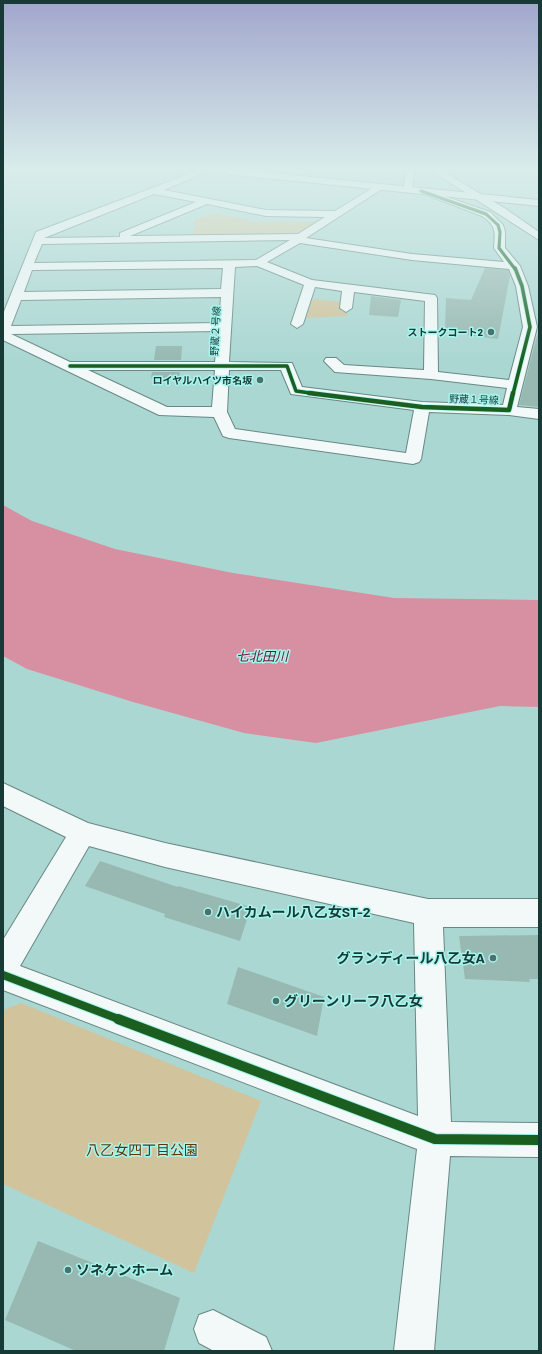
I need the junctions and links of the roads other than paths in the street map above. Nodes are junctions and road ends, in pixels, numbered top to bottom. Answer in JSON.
{"nodes":[{"id":1,"x":40,"y":234,"type":"edge"},
{"id":2,"x":125,"y":234,"type":"edge"},
{"id":3,"x":306,"y":234,"type":"edge"},
{"id":4,"x":500,"y":234,"type":"edge"},
{"id":5,"x":299,"y":239,"type":"junction"},
{"id":6,"x":111,"y":240,"type":"junction"},
{"id":7,"x":38,"y":241,"type":"junction"},
{"id":8,"x":258,"y":263,"type":"junction"},
{"id":9,"x":228,"y":264,"type":"junction"},
{"id":10,"x":28,"y":266,"type":"junction"},
{"id":11,"x":514,"y":266,"type":"junction"},
{"id":12,"x":310,"y":282,"type":"junction"},
{"id":13,"x":348,"y":287,"type":"junction"},
{"id":14,"x":227,"y":293,"type":"junction"},
{"id":15,"x":16,"y":296,"type":"junction"},
{"id":16,"x":346,"y":308,"type":"dead end"},
{"id":17,"x":297,"y":324,"type":"dead end"},
{"id":18,"x":224,"y":327,"type":"junction"},
{"id":19,"x":534,"y":328,"type":"edge"},
{"id":20,"x":3,"y":330,"type":"edge"},
{"id":21,"x":3,"y":336,"type":"edge"},
{"id":22,"x":331,"y":361,"type":"dead end"},
{"id":23,"x":223,"y":364,"type":"junction"},
{"id":24,"x":70,"y":366,"type":"junction"},
{"id":25,"x":431,"y":375,"type":"junction"},
{"id":26,"x":515,"y":385,"type":"junction"},
{"id":27,"x":422,"y":407,"type":"junction"},
{"id":28,"x":510,"y":410,"type":"junction"},
{"id":29,"x":219,"y":412,"type":"junction"},
{"id":30,"x":539,"y":414,"type":"edge"},
{"id":31,"x":3,"y":794,"type":"edge"},
{"id":32,"x":83,"y":833,"type":"junction"},
{"id":33,"x":428,"y":913,"type":"junction"},
{"id":34,"x":539,"y":913,"type":"edge"},
{"id":35,"x":3,"y":967,"type":"edge"},
{"id":36,"x":3,"y":975,"type":"edge"},
{"id":37,"x":435,"y":1139,"type":"junction"},
{"id":38,"x":539,"y":1140,"type":"edge"},
{"id":39,"x":213,"y":1329,"type":"dead end"},
{"id":40,"x":252,"y":1351,"type":"edge"},
{"id":41,"x":414,"y":1351,"type":"edge"}],
"edges":[{"from":1,"to":7,"type":"main road"},
{"from":2,"to":6,"type":"main road"},
{"from":3,"to":5,"type":"main road"},
{"from":4,"to":11,"type":"main road","name":"野蔵１号線"},
{"from":5,"to":6,"type":"main road"},
{"from":5,"to":8,"type":"main road"},
{"from":5,"to":11,"type":"main road"},
{"from":6,"to":7,"type":"main road"},
{"from":7,"to":10,"type":"main road"},
{"from":8,"to":9,"type":"main road"},
{"from":8,"to":12,"type":"main road"},
{"from":9,"to":10,"type":"main road"},
{"from":9,"to":14,"type":"main road","name":"野蔵２号線"},
{"from":10,"to":15,"type":"main road"},
{"from":11,"to":19,"type":"main road","name":"野蔵１号線"},
{"from":12,"to":13,"type":"main road"},
{"from":12,"to":17,"type":"main road"},
{"from":13,"to":16,"type":"main road"},
{"from":13,"to":25,"type":"main road"},
{"from":14,"to":15,"type":"main road"},
{"from":14,"to":18,"type":"main road","name":"野蔵２号線"},
{"from":15,"to":20,"type":"main road"},
{"from":18,"to":20,"type":"main road"},
{"from":18,"to":23,"type":"main road","name":"野蔵２号線"},
{"from":19,"to":26,"type":"main road","name":"野蔵１号線"},
{"from":21,"to":24,"type":"main road"},
{"from":22,"to":25,"type":"main road"},
{"from":23,"to":24,"type":"main road"},
{"from":23,"to":27,"type":"main road","name":"野蔵１号線"},
{"from":23,"to":29,"type":"main road","name":"野蔵２号線"},
{"from":24,"to":29,"type":"main road"},
{"from":25,"to":26,"type":"main road"},
{"from":26,"to":28,"type":"main road","name":"野蔵１号線"},
{"from":27,"to":28,"type":"main road","name":"野蔵１号線"},
{"from":27,"to":29,"type":"main road"},
{"from":28,"to":30,"type":"main road"},
{"from":31,"to":32,"type":"main road"},
{"from":32,"to":33,"type":"main road"},
{"from":32,"to":35,"type":"main road"},
{"from":33,"to":34,"type":"main road"},
{"from":33,"to":37,"type":"main road"},
{"from":36,"to":37,"type":"main road"},
{"from":37,"to":38,"type":"main road"},
{"from":37,"to":41,"type":"main road"},
{"from":39,"to":40,"type":"main road"}]}
